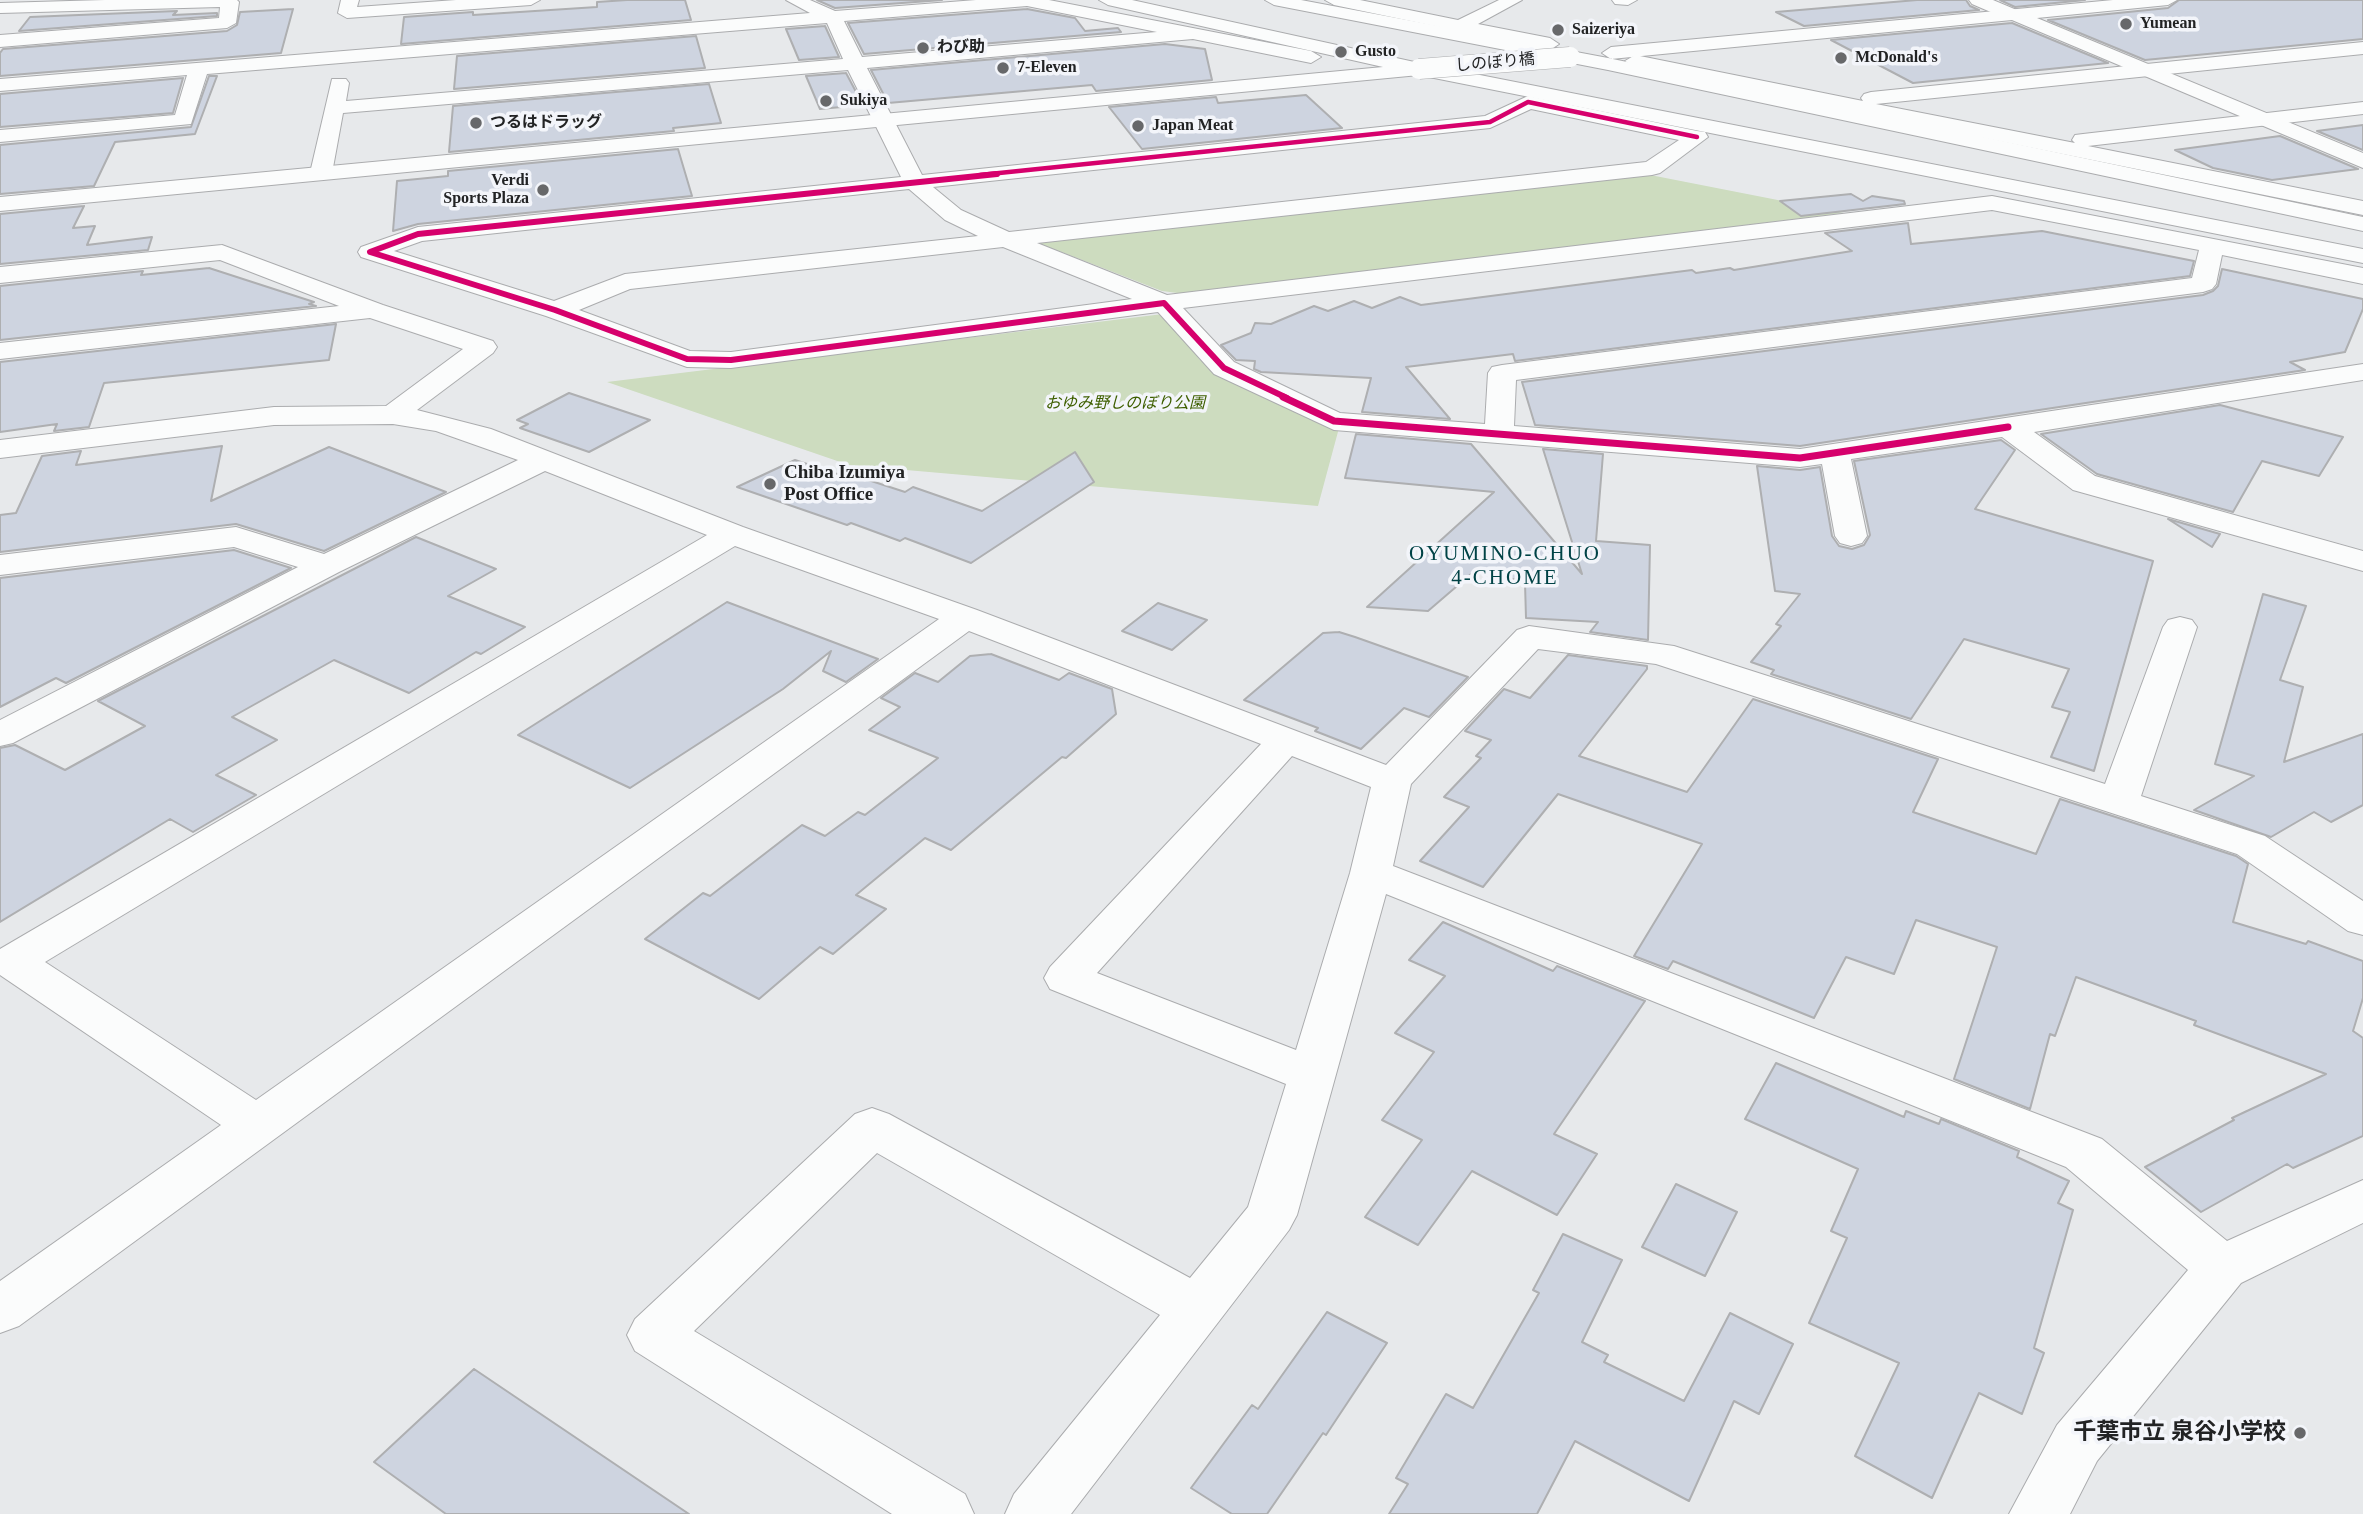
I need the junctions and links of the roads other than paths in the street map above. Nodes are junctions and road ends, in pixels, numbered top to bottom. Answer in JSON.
{"nodes":[{"id":1,"x":350,"y":0,"type":"edge"},
{"id":2,"x":531,"y":0,"type":"edge"},
{"id":3,"x":795,"y":0,"type":"edge"},
{"id":4,"x":1108,"y":0,"type":"edge"},
{"id":5,"x":1164,"y":0,"type":"edge"},
{"id":6,"x":1334,"y":0,"type":"edge"},
{"id":7,"x":1513,"y":0,"type":"edge"},
{"id":8,"x":1621,"y":0,"type":"edge"},
{"id":9,"x":1628,"y":0,"type":"edge"},
{"id":10,"x":1978,"y":0,"type":"edge"},
{"id":11,"x":2168,"y":0,"type":"edge"},
{"id":12,"x":1025,"y":1,"type":"edge"},
{"id":13,"x":1267,"y":6,"type":"edge"},
{"id":14,"x":0,"y":8,"type":"edge"},
{"id":15,"x":2013,"y":15,"type":"junction"},
{"id":16,"x":833,"y":17,"type":"junction"},
{"id":17,"x":1462,"y":25,"type":"junction"},
{"id":18,"x":1188,"y":35,"type":"junction"},
{"id":19,"x":0,"y":41,"type":"edge"},
{"id":20,"x":1550,"y":44,"type":"dead end"},
{"id":21,"x":2363,"y":48,"type":"edge"},
{"id":22,"x":344,"y":57,"type":"junction"},
{"id":23,"x":1311,"y":57,"type":"dead end"},
{"id":24,"x":1570,"y":57,"type":"junction"},
{"id":25,"x":855,"y":61,"type":"junction"},
{"id":26,"x":1635,"y":61,"type":"dead end"},
{"id":27,"x":199,"y":69,"type":"junction"},
{"id":28,"x":1419,"y":69,"type":"junction"},
{"id":29,"x":2146,"y":70,"type":"junction"},
{"id":30,"x":0,"y":85,"type":"edge"},
{"id":31,"x":1830,"y":102,"type":"junction"},
{"id":32,"x":334,"y":108,"type":"junction"},
{"id":33,"x":2363,"y":108,"type":"edge"},
{"id":34,"x":2264,"y":119,"type":"junction"},
{"id":35,"x":881,"y":120,"type":"junction"},
{"id":36,"x":0,"y":136,"type":"edge"},
{"id":37,"x":2047,"y":144,"type":"junction"},
{"id":38,"x":2363,"y":161,"type":"edge"},
{"id":39,"x":321,"y":173,"type":"junction"},
{"id":40,"x":916,"y":184,"type":"junction"},
{"id":41,"x":0,"y":204,"type":"edge"},
{"id":42,"x":2363,"y":208,"type":"edge"},
{"id":43,"x":2363,"y":224,"type":"edge"},
{"id":44,"x":2363,"y":234,"type":"edge"},
{"id":45,"x":1004,"y":239,"type":"junction"},
{"id":46,"x":2363,"y":245,"type":"edge"},
{"id":47,"x":2212,"y":246,"type":"junction"},
{"id":48,"x":2363,"y":256,"type":"edge"},
{"id":49,"x":0,"y":275,"type":"edge"},
{"id":50,"x":2363,"y":276,"type":"edge"},
{"id":51,"x":1164,"y":303,"type":"junction"},
{"id":52,"x":374,"y":310,"type":"junction"},
{"id":53,"x":555,"y":310,"type":"junction"},
{"id":54,"x":0,"y":351,"type":"edge"},
{"id":55,"x":2363,"y":372,"type":"edge"},
{"id":56,"x":393,"y":415,"type":"junction"},
{"id":57,"x":2008,"y":427,"type":"junction"},
{"id":58,"x":1499,"y":432,"type":"junction"},
{"id":59,"x":0,"y":449,"type":"edge"},
{"id":60,"x":1835,"y":453,"type":"junction"},
{"id":61,"x":545,"y":460,"type":"junction"},
{"id":62,"x":732,"y":534,"type":"junction"},
{"id":63,"x":1851,"y":536,"type":"dead end"},
{"id":64,"x":2363,"y":561,"type":"edge"},
{"id":65,"x":0,"y":565,"type":"edge"},
{"id":66,"x":327,"y":565,"type":"junction"},
{"id":67,"x":965,"y":617,"type":"junction"},
{"id":68,"x":2180,"y":627,"type":"dead end"},
{"id":69,"x":0,"y":735,"type":"edge"},
{"id":70,"x":1286,"y":740,"type":"junction"},
{"id":71,"x":1392,"y":781,"type":"junction"},
{"id":72,"x":2119,"y":801,"type":"junction"},
{"id":73,"x":1371,"y":873,"type":"junction"},
{"id":74,"x":2363,"y":921,"type":"edge"},
{"id":75,"x":1312,"y":1075,"type":"junction"},
{"id":76,"x":257,"y":1125,"type":"junction"},
{"id":77,"x":2363,"y":1200,"type":"edge"},
{"id":78,"x":2222,"y":1268,"type":"junction"},
{"id":79,"x":1197,"y":1309,"type":"junction"},
{"id":80,"x":0,"y":1310,"type":"edge"},
{"id":81,"x":944,"y":1514,"type":"edge"},
{"id":82,"x":1035,"y":1514,"type":"edge"},
{"id":83,"x":2039,"y":1514,"type":"edge"}],
"edges":[{"from":1,"to":2,"type":"street"},
{"from":3,"to":16,"type":"street"},
{"from":4,"to":28,"type":"street"},
{"from":5,"to":46,"type":"street"},
{"from":6,"to":17,"type":"street"},
{"from":7,"to":17,"type":"street"},
{"from":8,"to":9,"type":"street"},
{"from":10,"to":15,"type":"street"},
{"from":11,"to":15,"type":"street","name":"しのぼり橋"},
{"from":12,"to":16,"type":"street"},
{"from":12,"to":18,"type":"street"},
{"from":13,"to":24,"type":"street"},
{"from":13,"to":44,"type":"street"},
{"from":14,"to":19,"type":"street"},
{"from":15,"to":24,"type":"street","name":"しのぼり橋"},
{"from":15,"to":29,"type":"street"},
{"from":16,"to":22,"type":"street"},
{"from":16,"to":25,"type":"street"},
{"from":17,"to":20,"type":"street"},
{"from":18,"to":23,"type":"street"},
{"from":18,"to":25,"type":"street"},
{"from":21,"to":29,"type":"street"},
{"from":22,"to":27,"type":"street"},
{"from":22,"to":32,"type":"street"},
{"from":24,"to":28,"type":"street","name":"しのぼり橋","bridge":true},
{"from":24,"to":43,"type":"street"},
{"from":25,"to":32,"type":"street"},
{"from":25,"to":35,"type":"street"},
{"from":26,"to":31,"type":"street"},
{"from":27,"to":30,"type":"street"},
{"from":27,"to":36,"type":"street"},
{"from":28,"to":35,"type":"street","name":"しのぼり橋"},
{"from":28,"to":48,"type":"street"},
{"from":29,"to":31,"type":"street"},
{"from":29,"to":34,"type":"street"},
{"from":31,"to":37,"type":"street"},
{"from":32,"to":39,"type":"street"},
{"from":33,"to":34,"type":"street"},
{"from":34,"to":37,"type":"street"},
{"from":34,"to":38,"type":"street"},
{"from":35,"to":39,"type":"street","name":"しのぼり橋"},
{"from":35,"to":40,"type":"street"},
{"from":37,"to":42,"type":"street"},
{"from":39,"to":41,"type":"street","name":"しのぼり橋"},
{"from":40,"to":45,"type":"street"},
{"from":40,"to":45,"type":"street"},
{"from":40,"to":53,"type":"street"},
{"from":45,"to":51,"type":"street"},
{"from":45,"to":53,"type":"street"},
{"from":47,"to":50,"type":"street"},
{"from":47,"to":51,"type":"street"},
{"from":47,"to":58,"type":"street"},
{"from":49,"to":52,"type":"street"},
{"from":51,"to":53,"type":"street"},
{"from":51,"to":58,"type":"street"},
{"from":52,"to":54,"type":"street"},
{"from":52,"to":56,"type":"street"},
{"from":55,"to":57,"type":"street"},
{"from":56,"to":59,"type":"street"},
{"from":56,"to":61,"type":"street"},
{"from":57,"to":60,"type":"street"},
{"from":57,"to":64,"type":"street"},
{"from":58,"to":60,"type":"street"},
{"from":60,"to":63,"type":"street"},
{"from":61,"to":62,"type":"street"},
{"from":61,"to":66,"type":"street"},
{"from":62,"to":67,"type":"street"},
{"from":62,"to":76,"type":"street"},
{"from":65,"to":66,"type":"street"},
{"from":66,"to":69,"type":"street"},
{"from":67,"to":70,"type":"street"},
{"from":67,"to":76,"type":"street"},
{"from":68,"to":72,"type":"street"},
{"from":70,"to":71,"type":"street"},
{"from":70,"to":75,"type":"street"},
{"from":71,"to":72,"type":"street"},
{"from":71,"to":73,"type":"street"},
{"from":72,"to":74,"type":"street"},
{"from":73,"to":75,"type":"street"},
{"from":73,"to":78,"type":"street"},
{"from":75,"to":79,"type":"street"},
{"from":76,"to":80,"type":"street"},
{"from":77,"to":78,"type":"street"},
{"from":78,"to":83,"type":"street"},
{"from":79,"to":81,"type":"street"},
{"from":79,"to":82,"type":"street"}]}
